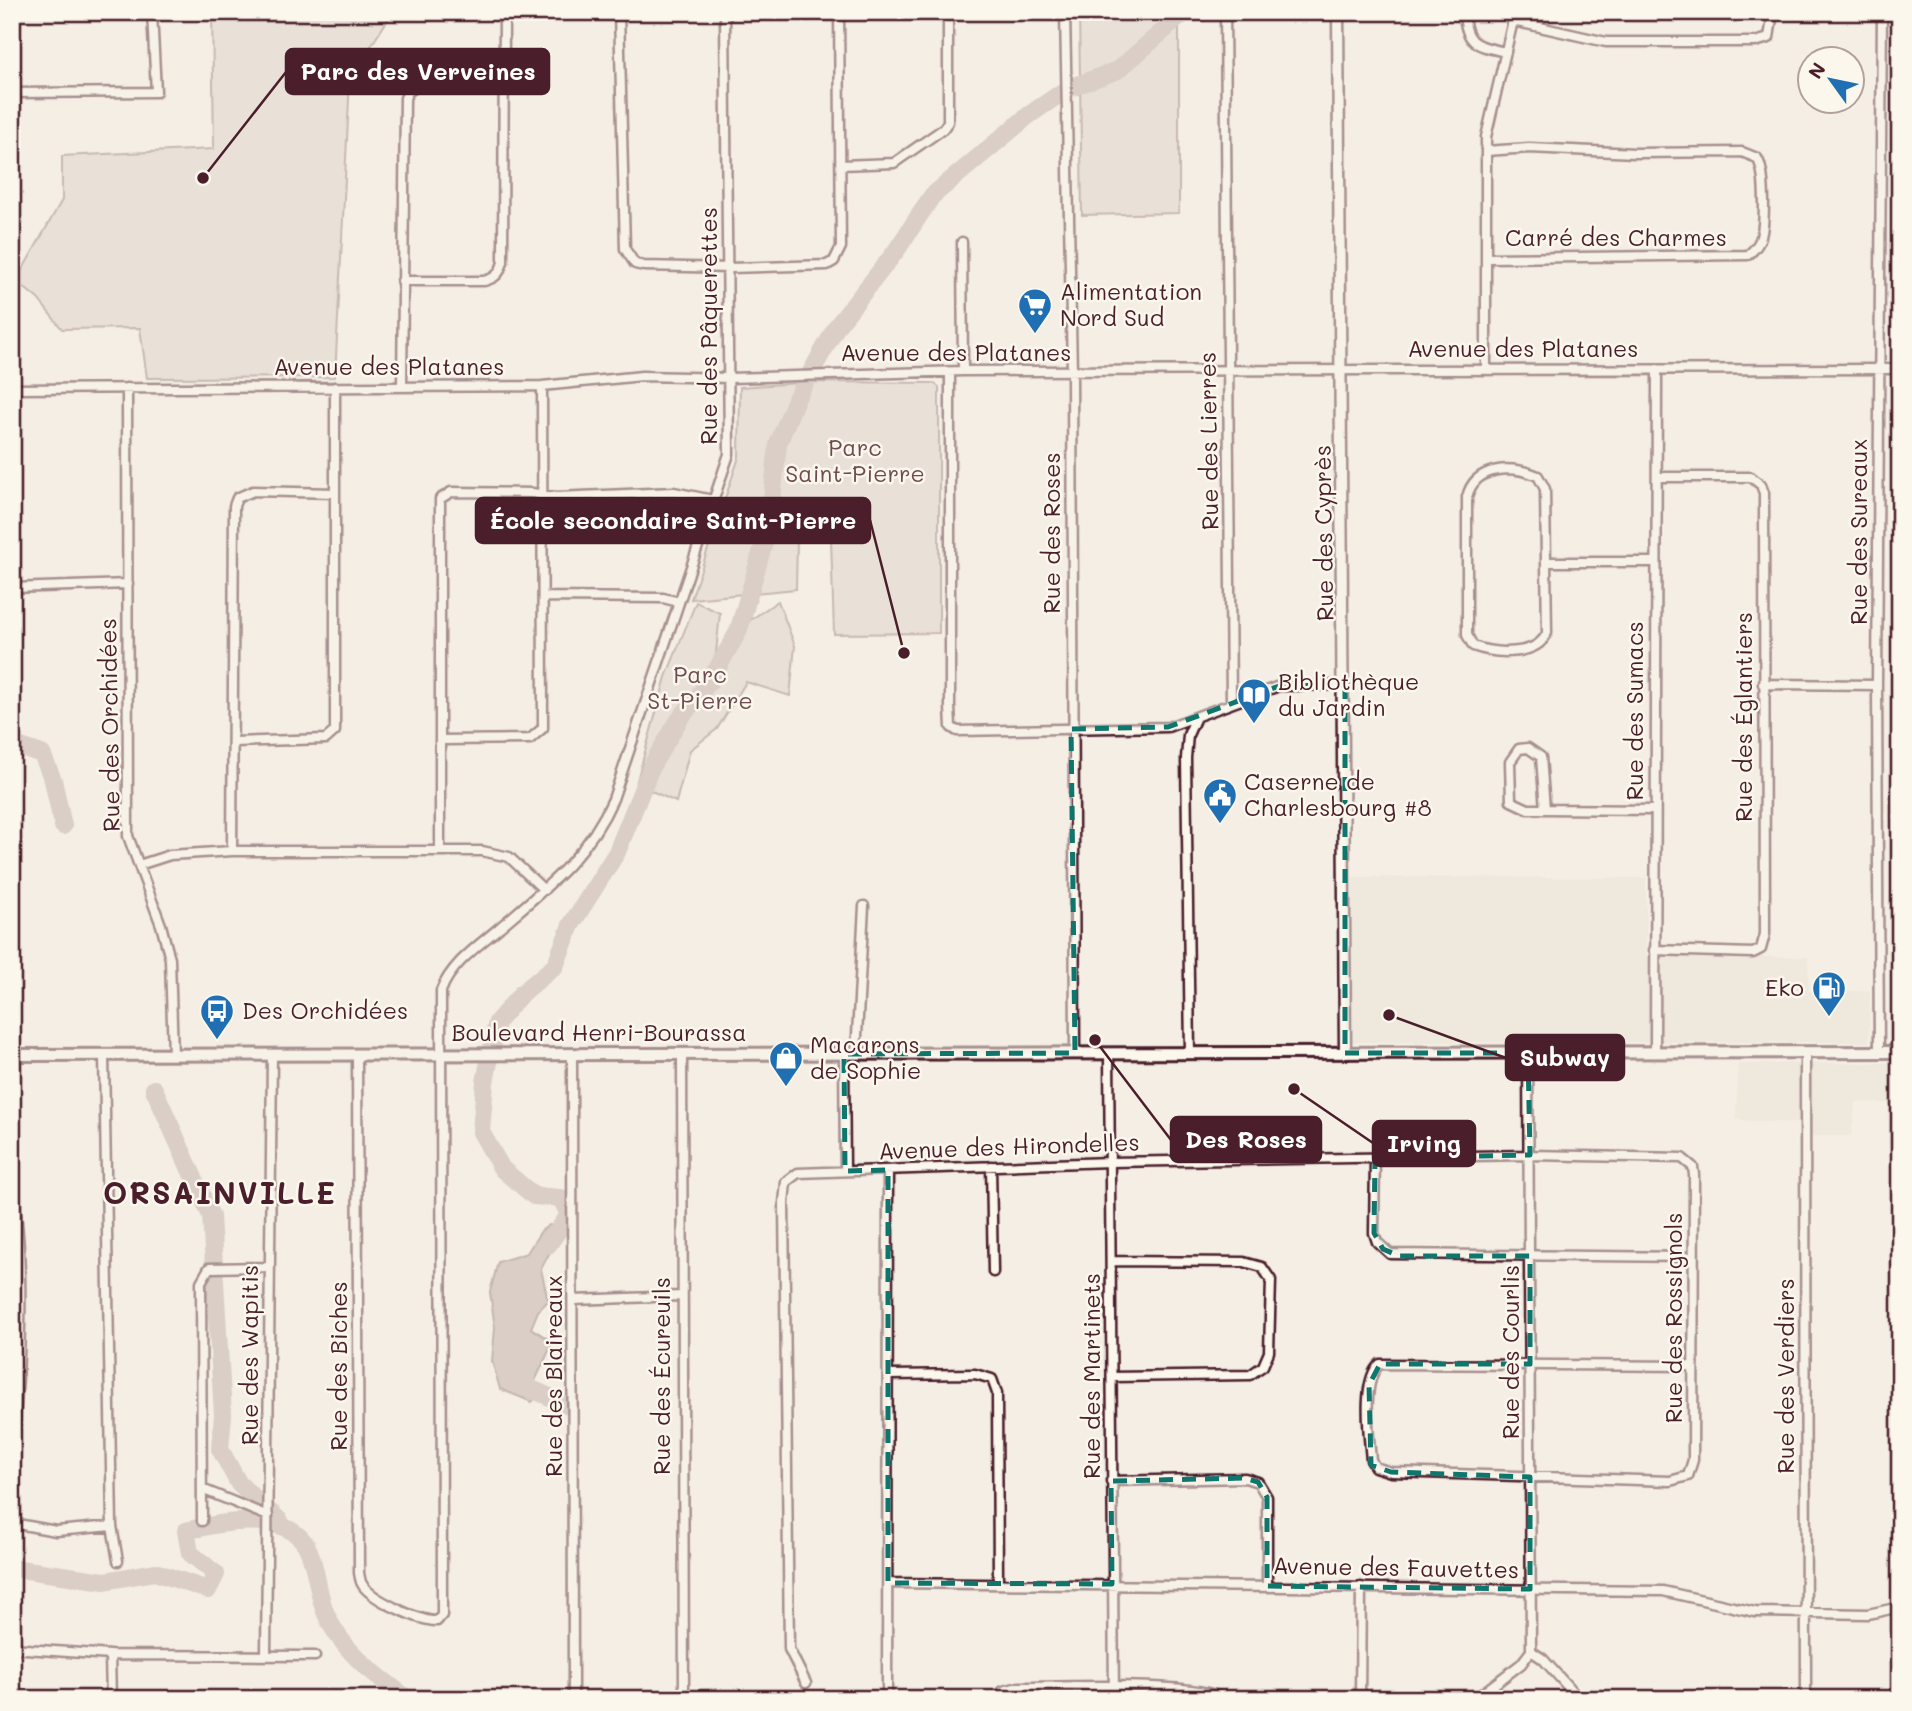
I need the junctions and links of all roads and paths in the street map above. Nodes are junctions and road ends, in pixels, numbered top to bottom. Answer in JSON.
{"nodes":[{"id":1,"x":152,"y":12,"type":"edge"},
{"id":2,"x":505,"y":12,"type":"edge"},
{"id":3,"x":619,"y":12,"type":"edge"},
{"id":4,"x":725,"y":12,"type":"edge"},
{"id":5,"x":839,"y":12,"type":"edge"},
{"id":6,"x":947,"y":12,"type":"edge"},
{"id":7,"x":1065,"y":12,"type":"edge"},
{"id":8,"x":1224,"y":12,"type":"edge"},
{"id":9,"x":1338,"y":12,"type":"edge"},
{"id":10,"x":1464,"y":12,"type":"edge"},
{"id":11,"x":1773,"y":12,"type":"edge"},
{"id":12,"x":1882,"y":12,"type":"edge"},
{"id":13,"x":1514,"y":17,"type":"edge"},
{"id":14,"x":1506,"y":52,"type":"junction"},
{"id":15,"x":506,"y":86,"type":"junction"},
{"id":16,"x":12,"y":93,"type":"edge"},
{"id":17,"x":1486,"y":151,"type":"junction"},
{"id":18,"x":841,"y":165,"type":"junction"},
{"id":19,"x":962,"y":242,"type":"dead end"},
{"id":20,"x":1486,"y":257,"type":"junction"},
{"id":21,"x":730,"y":268,"type":"junction"},
{"id":22,"x":402,"y":281,"type":"junction"},
{"id":23,"x":1486,"y":368,"type":"junction"},
{"id":24,"x":1342,"y":369,"type":"junction"},
{"id":25,"x":1657,"y":369,"type":"junction"},
{"id":26,"x":1878,"y":369,"type":"junction"},
{"id":27,"x":1900,"y":369,"type":"edge"},
{"id":28,"x":1227,"y":370,"type":"junction"},
{"id":29,"x":963,"y":371,"type":"junction"},
{"id":30,"x":1072,"y":372,"type":"junction"},
{"id":31,"x":950,"y":373,"type":"junction"},
{"id":32,"x":730,"y":378,"type":"junction"},
{"id":33,"x":402,"y":386,"type":"junction"},
{"id":34,"x":542,"y":386,"type":"junction"},
{"id":35,"x":12,"y":387,"type":"edge"},
{"id":36,"x":335,"y":387,"type":"junction"},
{"id":37,"x":127,"y":388,"type":"junction"},
{"id":38,"x":12,"y":414,"type":"edge"},
{"id":39,"x":1657,"y":477,"type":"junction"},
{"id":40,"x":335,"y":494,"type":"junction"},
{"id":41,"x":543,"y":495,"type":"junction"},
{"id":42,"x":713,"y":500,"type":"junction"},
{"id":43,"x":1546,"y":562,"type":"junction"},
{"id":44,"x":1656,"y":562,"type":"junction"},
{"id":45,"x":128,"y":584,"type":"junction"},
{"id":46,"x":12,"y":588,"type":"edge"},
{"id":47,"x":544,"y":597,"type":"junction"},
{"id":48,"x":678,"y":602,"type":"junction"},
{"id":49,"x":1763,"y":684,"type":"junction"},
{"id":50,"x":1345,"y":685,"type":"junction"},
{"id":51,"x":1877,"y":685,"type":"junction"},
{"id":52,"x":1231,"y":702,"type":"junction"},
{"id":53,"x":1196,"y":717,"type":"junction"},
{"id":54,"x":1071,"y":729,"type":"junction"},
{"id":55,"x":440,"y":740,"type":"junction"},
{"id":56,"x":234,"y":742,"type":"junction"},
{"id":57,"x":1545,"y":809,"type":"junction"},
{"id":58,"x":1654,"y":810,"type":"junction"},
{"id":59,"x":440,"y":850,"type":"junction"},
{"id":60,"x":232,"y":851,"type":"junction"},
{"id":61,"x":139,"y":865,"type":"junction"},
{"id":62,"x":544,"y":890,"type":"junction"},
{"id":63,"x":864,"y":906,"type":"dead end"},
{"id":64,"x":1654,"y":950,"type":"junction"},
{"id":65,"x":1879,"y":1052,"type":"junction"},
{"id":66,"x":1900,"y":1052,"type":"edge"},
{"id":67,"x":1109,"y":1053,"type":"junction"},
{"id":68,"x":1189,"y":1053,"type":"junction"},
{"id":69,"x":1345,"y":1053,"type":"junction"},
{"id":70,"x":1528,"y":1053,"type":"junction"},
{"id":71,"x":1655,"y":1053,"type":"junction"},
{"id":72,"x":1805,"y":1053,"type":"junction"},
{"id":73,"x":357,"y":1054,"type":"junction"},
{"id":74,"x":442,"y":1054,"type":"junction"},
{"id":75,"x":572,"y":1054,"type":"junction"},
{"id":76,"x":682,"y":1054,"type":"junction"},
{"id":77,"x":844,"y":1054,"type":"junction"},
{"id":78,"x":856,"y":1054,"type":"junction"},
{"id":79,"x":1075,"y":1054,"type":"junction"},
{"id":80,"x":12,"y":1055,"type":"edge"},
{"id":81,"x":104,"y":1055,"type":"junction"},
{"id":82,"x":173,"y":1055,"type":"junction"},
{"id":83,"x":272,"y":1055,"type":"junction"},
{"id":84,"x":1530,"y":1155,"type":"junction"},
{"id":85,"x":1375,"y":1158,"type":"junction"},
{"id":86,"x":1110,"y":1162,"type":"junction"},
{"id":87,"x":991,"y":1167,"type":"junction"},
{"id":88,"x":888,"y":1170,"type":"junction"},
{"id":89,"x":845,"y":1171,"type":"junction"},
{"id":90,"x":12,"y":1184,"type":"edge"},
{"id":91,"x":1530,"y":1256,"type":"junction"},
{"id":92,"x":1693,"y":1257,"type":"junction"},
{"id":93,"x":1111,"y":1261,"type":"junction"},
{"id":94,"x":269,"y":1267,"type":"junction"},
{"id":95,"x":993,"y":1272,"type":"dead end"},
{"id":96,"x":681,"y":1296,"type":"junction"},
{"id":97,"x":574,"y":1300,"type":"junction"},
{"id":98,"x":1531,"y":1364,"type":"junction"},
{"id":99,"x":1692,"y":1366,"type":"junction"},
{"id":100,"x":888,"y":1375,"type":"junction"},
{"id":101,"x":1112,"y":1377,"type":"junction"},
{"id":102,"x":12,"y":1445,"type":"edge"},
{"id":103,"x":1530,"y":1477,"type":"junction"},
{"id":104,"x":1111,"y":1481,"type":"junction"},
{"id":105,"x":202,"y":1489,"type":"junction"},
{"id":106,"x":268,"y":1516,"type":"junction"},
{"id":107,"x":202,"y":1521,"type":"dead end"},
{"id":108,"x":12,"y":1522,"type":"edge"},
{"id":109,"x":112,"y":1526,"type":"junction"},
{"id":110,"x":118,"y":1561,"type":"dead end"},
{"id":111,"x":888,"y":1583,"type":"junction"},
{"id":112,"x":998,"y":1584,"type":"junction"},
{"id":113,"x":1112,"y":1584,"type":"junction"},
{"id":114,"x":1267,"y":1586,"type":"junction"},
{"id":115,"x":1361,"y":1587,"type":"junction"},
{"id":116,"x":1530,"y":1589,"type":"junction"},
{"id":117,"x":1900,"y":1607,"type":"edge"},
{"id":118,"x":1805,"y":1613,"type":"junction"},
{"id":119,"x":442,"y":1615,"type":"joint"},
{"id":120,"x":12,"y":1647,"type":"edge"},
{"id":121,"x":1531,"y":1651,"type":"junction"},
{"id":122,"x":110,"y":1655,"type":"junction"},
{"id":123,"x":267,"y":1655,"type":"junction"},
{"id":124,"x":314,"y":1656,"type":"dead end"},
{"id":125,"x":806,"y":1683,"type":"dead end"},
{"id":126,"x":1114,"y":1688,"type":"junction"},
{"id":127,"x":111,"y":1699,"type":"edge"},
{"id":128,"x":573,"y":1699,"type":"edge"},
{"id":129,"x":684,"y":1699,"type":"edge"},
{"id":130,"x":887,"y":1699,"type":"edge"},
{"id":131,"x":997,"y":1699,"type":"edge"},
{"id":132,"x":1114,"y":1699,"type":"edge"},
{"id":133,"x":1222,"y":1699,"type":"edge"},
{"id":134,"x":1360,"y":1699,"type":"edge"},
{"id":135,"x":1475,"y":1699,"type":"edge"},
{"id":136,"x":1579,"y":1699,"type":"edge"},
{"id":137,"x":1806,"y":1699,"type":"edge"}],
"edges":[{"from":1,"to":16,"type":"street"},
{"from":2,"to":15,"type":"street"},
{"from":3,"to":21,"type":"street"},
{"from":4,"to":21,"type":"street","name":"Rue des Pâquerettes"},
{"from":5,"to":18,"type":"street"},
{"from":6,"to":18,"type":"street"},
{"from":7,"to":30,"type":"street","name":"Rue des Roses"},
{"from":8,"to":28,"type":"street","name":"Rue des Lierres"},
{"from":9,"to":24,"type":"street","name":"Rue des Cyprès"},
{"from":10,"to":14,"type":"street"},
{"from":11,"to":13,"type":"street"},
{"from":12,"to":26,"type":"street","name":"Rue des Sureaux"},
{"from":13,"to":14,"type":"street"},
{"from":14,"to":17,"type":"street"},
{"from":15,"to":22,"type":"street"},
{"from":15,"to":22,"type":"street"},
{"from":17,"to":20,"type":"street"},
{"from":17,"to":20,"type":"street","name":"Carré des Charmes"},
{"from":18,"to":21,"type":"street"},
{"from":19,"to":29,"type":"street"},
{"from":20,"to":23,"type":"street"},
{"from":21,"to":32,"type":"street","name":"Rue des Pâquerettes"},
{"from":22,"to":33,"type":"street"},
{"from":23,"to":24,"type":"street","name":"Avenue des Platanes"},
{"from":23,"to":25,"type":"street","name":"Avenue des Platanes"},
{"from":24,"to":28,"type":"street","name":"Avenue des Platanes"},
{"from":24,"to":50,"type":"street","name":"Rue des Cyprès"},
{"from":25,"to":26,"type":"street","name":"Avenue des Platanes"},
{"from":25,"to":39,"type":"street","name":"Rue des Sumacs"},
{"from":26,"to":27,"type":"street","name":"Avenue des Platanes"},
{"from":26,"to":51,"type":"street","name":"Rue des Sureaux"},
{"from":28,"to":30,"type":"street","name":"Avenue des Platanes"},
{"from":28,"to":52,"type":"street","name":"Rue des Lierres"},
{"from":29,"to":30,"type":"street","name":"Avenue des Platanes"},
{"from":29,"to":31,"type":"street","name":"Avenue des Platanes"},
{"from":30,"to":54,"type":"street","name":"Rue des Roses"},
{"from":31,"to":32,"type":"street","name":"Avenue des Platanes"},
{"from":31,"to":54,"type":"street"},
{"from":32,"to":34,"type":"street","name":"Avenue des Platanes"},
{"from":32,"to":42,"type":"street","name":"Rue des Pâquerettes"},
{"from":33,"to":34,"type":"street","name":"Avenue des Platanes"},
{"from":33,"to":36,"type":"street","name":"Avenue des Platanes"},
{"from":34,"to":41,"type":"street"},
{"from":35,"to":37,"type":"street","name":"Avenue des Platanes"},
{"from":35,"to":38,"type":"street"},
{"from":36,"to":37,"type":"street","name":"Avenue des Platanes"},
{"from":36,"to":40,"type":"street"},
{"from":37,"to":45,"type":"street","name":"Rue des Orchidées"},
{"from":39,"to":44,"type":"street","name":"Rue des Sumacs"},
{"from":39,"to":49,"type":"street","name":"Rue des Églantiers"},
{"from":40,"to":56,"type":"street"},
{"from":40,"to":56,"type":"street"},
{"from":41,"to":42,"type":"street"},
{"from":41,"to":47,"type":"street"},
{"from":41,"to":55,"type":"street"},
{"from":42,"to":48,"type":"street","name":"Rue des Pâquerettes"},
{"from":43,"to":43,"type":"street"},
{"from":43,"to":44,"type":"street"},
{"from":44,"to":58,"type":"street","name":"Rue des Sumacs"},
{"from":45,"to":46,"type":"street"},
{"from":45,"to":61,"type":"street","name":"Rue des Orchidées"},
{"from":47,"to":48,"type":"street"},
{"from":47,"to":55,"type":"street"},
{"from":48,"to":62,"type":"street","name":"Rue des Pâquerettes"},
{"from":49,"to":51,"type":"street"},
{"from":49,"to":64,"type":"street","name":"Rue des Églantiers"},
{"from":50,"to":52,"type":"street"},
{"from":50,"to":69,"type":"street","name":"Rue des Cyprès"},
{"from":51,"to":65,"type":"street","name":"Rue des Sureaux"},
{"from":52,"to":53,"type":"street"},
{"from":53,"to":54,"type":"street"},
{"from":53,"to":68,"type":"street"},
{"from":54,"to":79,"type":"street","name":"Rue des Roses"},
{"from":55,"to":59,"type":"street"},
{"from":56,"to":60,"type":"street"},
{"from":57,"to":57,"type":"street"},
{"from":57,"to":58,"type":"street"},
{"from":58,"to":64,"type":"street","name":"Rue des Sumacs"},
{"from":59,"to":60,"type":"street"},
{"from":59,"to":62,"type":"street"},
{"from":60,"to":61,"type":"street"},
{"from":61,"to":82,"type":"street","name":"Rue des Orchidées"},
{"from":62,"to":74,"type":"street","name":"Rue des Pâquerettes"},
{"from":63,"to":78,"type":"street"},
{"from":64,"to":71,"type":"street","name":"Rue des Sumacs"},
{"from":65,"to":66,"type":"main road","name":"Boulevard Henri-Bourassa"},
{"from":65,"to":72,"type":"main road","name":"Boulevard Henri-Bourassa"},
{"from":67,"to":68,"type":"main road","name":"Boulevard Henri-Bourassa"},
{"from":67,"to":79,"type":"main road","name":"Boulevard Henri-Bourassa"},
{"from":67,"to":86,"type":"street","name":"Rue des Martinets"},
{"from":68,"to":69,"type":"main road","name":"Boulevard Henri-Bourassa"},
{"from":69,"to":70,"type":"main road","name":"Boulevard Henri-Bourassa"},
{"from":70,"to":71,"type":"main road","name":"Boulevard Henri-Bourassa"},
{"from":70,"to":84,"type":"street","name":"Rue des Courlis"},
{"from":71,"to":72,"type":"main road","name":"Boulevard Henri-Bourassa"},
{"from":72,"to":118,"type":"street","name":"Rue des Verdiers"},
{"from":73,"to":74,"type":"main road","name":"Boulevard Henri-Bourassa"},
{"from":73,"to":83,"type":"main road","name":"Boulevard Henri-Bourassa"},
{"from":73,"to":119,"type":"street","name":"Rue des Biches"},
{"from":74,"to":75,"type":"main road","name":"Boulevard Henri-Bourassa"},
{"from":74,"to":119,"type":"street","name":"Rue des Pâquerettes"},
{"from":75,"to":76,"type":"main road","name":"Boulevard Henri-Bourassa"},
{"from":75,"to":97,"type":"street","name":"Rue des Blaireaux"},
{"from":76,"to":77,"type":"main road","name":"Boulevard Henri-Bourassa"},
{"from":76,"to":96,"type":"street","name":"Rue des Écureuils"},
{"from":77,"to":78,"type":"main road","name":"Boulevard Henri-Bourassa"},
{"from":77,"to":89,"type":"street"},
{"from":78,"to":79,"type":"main road","name":"Boulevard Henri-Bourassa"},
{"from":80,"to":81,"type":"main road","name":"Boulevard Henri-Bourassa"},
{"from":81,"to":82,"type":"main road","name":"Boulevard Henri-Bourassa"},
{"from":81,"to":109,"type":"street"},
{"from":82,"to":83,"type":"main road","name":"Boulevard Henri-Bourassa"},
{"from":83,"to":94,"type":"street","name":"Rue des Wapitis"},
{"from":84,"to":85,"type":"street","name":"Avenue des Hirondelles"},
{"from":84,"to":91,"type":"street","name":"Rue des Courlis"},
{"from":84,"to":92,"type":"street","name":"Rue des Rossignols"},
{"from":85,"to":86,"type":"street","name":"Avenue des Hirondelles"},
{"from":85,"to":91,"type":"street"},
{"from":86,"to":87,"type":"street","name":"Avenue des Hirondelles"},
{"from":86,"to":93,"type":"street","name":"Rue des Martinets"},
{"from":87,"to":88,"type":"street","name":"Avenue des Hirondelles"},
{"from":87,"to":95,"type":"street"},
{"from":88,"to":89,"type":"street","name":"Avenue des Hirondelles"},
{"from":88,"to":100,"type":"street"},
{"from":89,"to":125,"type":"street","name":"Avenue des Hirondelles"},
{"from":90,"to":102,"type":"street"},
{"from":91,"to":92,"type":"street"},
{"from":91,"to":98,"type":"street","name":"Rue des Courlis"},
{"from":92,"to":99,"type":"street","name":"Rue des Rossignols"},
{"from":93,"to":101,"type":"street","name":"Rue des Martinets"},
{"from":93,"to":101,"type":"street"},
{"from":94,"to":105,"type":"street"},
{"from":94,"to":106,"type":"street","name":"Rue des Wapitis"},
{"from":96,"to":97,"type":"street"},
{"from":96,"to":129,"type":"street","name":"Rue des Écureuils"},
{"from":97,"to":128,"type":"street","name":"Rue des Blaireaux"},
{"from":98,"to":99,"type":"street"},
{"from":98,"to":103,"type":"street","name":"Rue des Courlis"},
{"from":98,"to":103,"type":"street"},
{"from":99,"to":103,"type":"street","name":"Rue des Rossignols"},
{"from":100,"to":111,"type":"street"},
{"from":100,"to":112,"type":"street"},
{"from":101,"to":104,"type":"street","name":"Rue des Martinets"},
{"from":103,"to":116,"type":"street","name":"Rue des Courlis"},
{"from":104,"to":113,"type":"street","name":"Rue des Martinets"},
{"from":104,"to":114,"type":"street"},
{"from":105,"to":106,"type":"street"},
{"from":105,"to":107,"type":"street"},
{"from":106,"to":123,"type":"street","name":"Rue des Wapitis"},
{"from":108,"to":109,"type":"street"},
{"from":109,"to":110,"type":"street"},
{"from":111,"to":112,"type":"street","name":"Avenue des Fauvettes"},
{"from":111,"to":130,"type":"street"},
{"from":112,"to":113,"type":"street","name":"Avenue des Fauvettes"},
{"from":113,"to":114,"type":"street","name":"Avenue des Fauvettes"},
{"from":113,"to":126,"type":"street","name":"Rue des Martinets"},
{"from":114,"to":115,"type":"street","name":"Avenue des Fauvettes"},
{"from":115,"to":116,"type":"street","name":"Avenue des Fauvettes"},
{"from":115,"to":134,"type":"street"},
{"from":116,"to":118,"type":"street","name":"Avenue des Fauvettes"},
{"from":116,"to":121,"type":"street","name":"Rue des Courlis"},
{"from":117,"to":118,"type":"street","name":"Avenue des Fauvettes"},
{"from":118,"to":137,"type":"street","name":"Rue des Verdiers"},
{"from":120,"to":122,"type":"street"},
{"from":121,"to":135,"type":"street"},
{"from":121,"to":136,"type":"street"},
{"from":122,"to":123,"type":"street"},
{"from":122,"to":127,"type":"street"},
{"from":123,"to":124,"type":"street"},
{"from":126,"to":131,"type":"street"},
{"from":126,"to":132,"type":"street","name":"Rue des Martinets"},
{"from":126,"to":133,"type":"street"}]}
